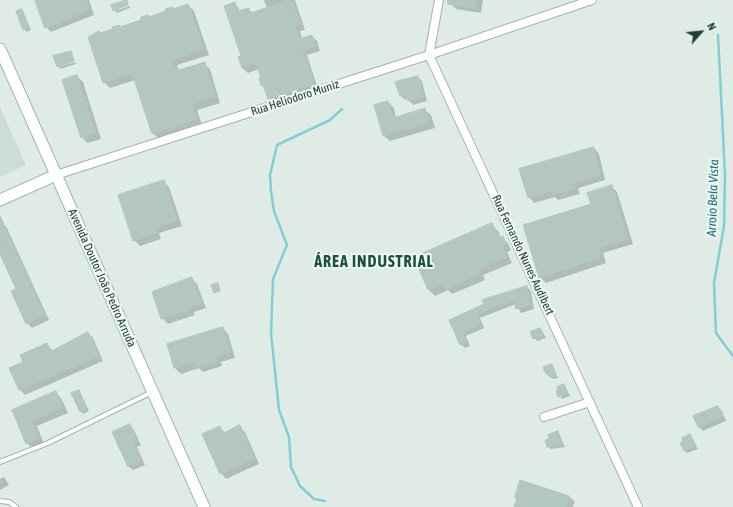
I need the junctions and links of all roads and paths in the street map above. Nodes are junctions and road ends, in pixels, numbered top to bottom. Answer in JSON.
{"nodes":[{"id":1,"x":440,"y":0,"type":"edge"},
{"id":2,"x":592,"y":0,"type":"edge"},
{"id":3,"x":0,"y":49,"type":"edge"},
{"id":4,"x":429,"y":55,"type":"junction"},
{"id":5,"x":56,"y":174,"type":"junction"},
{"id":6,"x":0,"y":200,"type":"edge"},
{"id":7,"x":153,"y":392,"type":"junction"},
{"id":8,"x":590,"y":402,"type":"junction"},
{"id":9,"x":544,"y":417,"type":"dead end"},
{"id":10,"x":0,"y":462,"type":"edge"},
{"id":11,"x":0,"y":501,"type":"edge"},
{"id":12,"x":16,"y":507,"type":"edge"},
{"id":13,"x":204,"y":507,"type":"edge"},
{"id":14,"x":638,"y":507,"type":"edge"}],
"edges":[{"from":1,"to":4,"type":"street"},
{"from":2,"to":4,"type":"street","name":"Rua Heliodoro Muniz"},
{"from":3,"to":5,"type":"main road","name":"Avenida Doutor João Pedro Arruda"},
{"from":4,"to":5,"type":"street","name":"Rua Heliodoro Muniz"},
{"from":4,"to":8,"type":"street","name":"Rua Fernando Nunes Audibert"},
{"from":5,"to":6,"type":"main road","name":"Rua Heliodoro Muniz"},
{"from":5,"to":7,"type":"main road","name":"Avenida Doutor João Pedro Arruda"},
{"from":7,"to":10,"type":"lane"},
{"from":7,"to":13,"type":"main road","name":"Avenida Doutor João Pedro Arruda"},
{"from":8,"to":9,"type":"street"},
{"from":8,"to":14,"type":"street","name":"Rua Fernando Nunes Audibert"},
{"from":11,"to":12,"type":"lane"}]}
